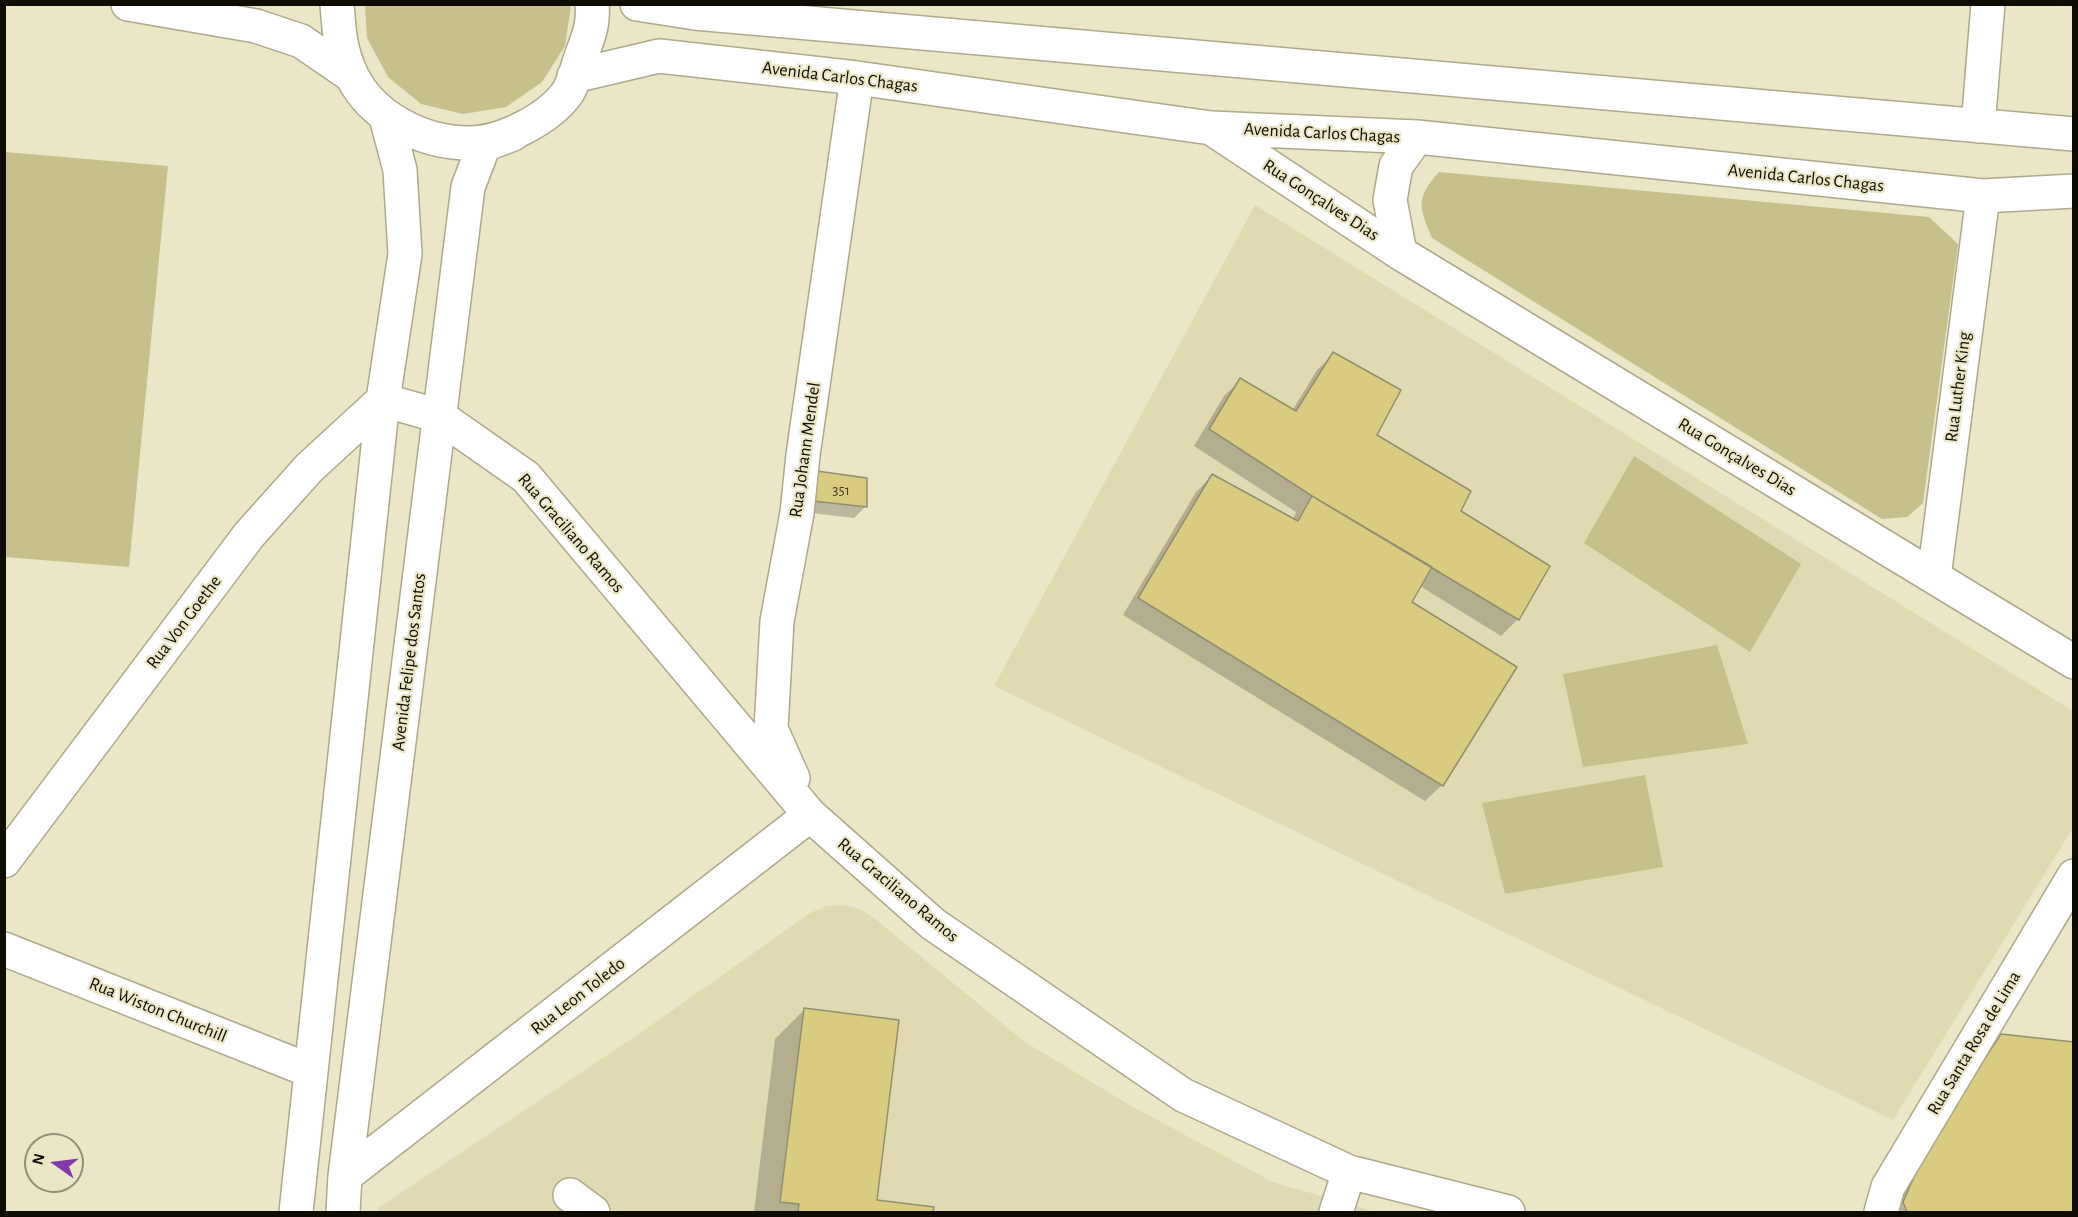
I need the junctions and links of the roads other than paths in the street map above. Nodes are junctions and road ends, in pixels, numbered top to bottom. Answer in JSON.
{"nodes":[{"id":1,"x":128,"y":4,"type":"edge"},
{"id":2,"x":337,"y":4,"type":"edge"},
{"id":3,"x":592,"y":4,"type":"edge"},
{"id":4,"x":637,"y":4,"type":"edge"},
{"id":5,"x":1988,"y":4,"type":"edge"},
{"id":6,"x":836,"y":15,"type":"edge"},
{"id":7,"x":352,"y":76,"type":"junction"},
{"id":8,"x":574,"y":76,"type":"junction"},
{"id":9,"x":857,"y":78,"type":"junction"},
{"id":10,"x":387,"y":117,"type":"junction"},
{"id":11,"x":1978,"y":126,"type":"junction"},
{"id":12,"x":1211,"y":128,"type":"junction"},
{"id":13,"x":513,"y":134,"type":"junction"},
{"id":14,"x":2073,"y":134,"type":"edge"},
{"id":15,"x":1417,"y":137,"type":"junction"},
{"id":16,"x":2073,"y":191,"type":"edge"},
{"id":17,"x":1983,"y":196,"type":"junction"},
{"id":18,"x":1400,"y":253,"type":"junction"},
{"id":19,"x":383,"y":400,"type":"junction"},
{"id":20,"x":440,"y":416,"type":"junction"},
{"id":21,"x":1934,"y":577,"type":"junction"},
{"id":22,"x":2073,"y":662,"type":"edge"},
{"id":23,"x":810,"y":815,"type":"junction"},
{"id":24,"x":4,"y":861,"type":"edge"},
{"id":25,"x":2073,"y":876,"type":"edge"},
{"id":26,"x":4,"y":949,"type":"edge"},
{"id":27,"x":311,"y":1071,"type":"junction"},
{"id":28,"x":1349,"y":1172,"type":"junction"},
{"id":29,"x":345,"y":1176,"type":"junction"},
{"id":30,"x":296,"y":1212,"type":"edge"},
{"id":31,"x":343,"y":1212,"type":"edge"},
{"id":32,"x":1336,"y":1212,"type":"edge"},
{"id":33,"x":1508,"y":1212,"type":"edge"},
{"id":34,"x":1881,"y":1212,"type":"edge"}],
"edges":[{"from":1,"to":7,"type":"street"},
{"from":2,"to":7,"type":"street"},
{"from":3,"to":8,"type":"street"},
{"from":4,"to":6,"type":"street"},
{"from":5,"to":11,"type":"street"},
{"from":6,"to":11,"type":"street"},
{"from":7,"to":10,"type":"street"},
{"from":8,"to":9,"type":"street","name":"Avenida Carlos Chagas"},
{"from":8,"to":13,"type":"street"},
{"from":9,"to":12,"type":"street","name":"Avenida Carlos Chagas"},
{"from":9,"to":23,"type":"street","name":"Rua Johann Mendel"},
{"from":10,"to":13,"type":"street"},
{"from":10,"to":19,"type":"street"},
{"from":11,"to":14,"type":"street"},
{"from":12,"to":15,"type":"street","name":"Avenida Carlos Chagas"},
{"from":12,"to":18,"type":"street","name":"Rua Gonçalves Dias"},
{"from":13,"to":20,"type":"street","name":"Avenida Felipe dos Santos"},
{"from":15,"to":17,"type":"street","name":"Avenida Carlos Chagas"},
{"from":15,"to":18,"type":"street","name":"Rua Gonçalves Dias"},
{"from":16,"to":17,"type":"street","name":"Avenida Carlos Chagas"},
{"from":17,"to":21,"type":"street","name":"Rua Luther King"},
{"from":18,"to":21,"type":"street","name":"Rua Gonçalves Dias"},
{"from":19,"to":20,"type":"street","name":"Rua Graciliano Ramos"},
{"from":19,"to":24,"type":"street","name":"Rua Von Goethe"},
{"from":19,"to":27,"type":"street"},
{"from":20,"to":23,"type":"street","name":"Rua Graciliano Ramos"},
{"from":20,"to":29,"type":"street","name":"Avenida Felipe dos Santos"},
{"from":21,"to":22,"type":"street","name":"Rua Gonçalves Dias"},
{"from":23,"to":28,"type":"street","name":"Rua Graciliano Ramos"},
{"from":23,"to":29,"type":"street","name":"Rua Leon Toledo"},
{"from":25,"to":34,"type":"street","name":"Rua Santa Rosa de Lima"},
{"from":26,"to":27,"type":"street","name":"Rua Wiston Churchill"},
{"from":27,"to":30,"type":"street"},
{"from":28,"to":32,"type":"street"},
{"from":28,"to":33,"type":"street","name":"Rua Graciliano Ramos"},
{"from":29,"to":31,"type":"street","name":"Avenida Felipe dos Santos"}]}
